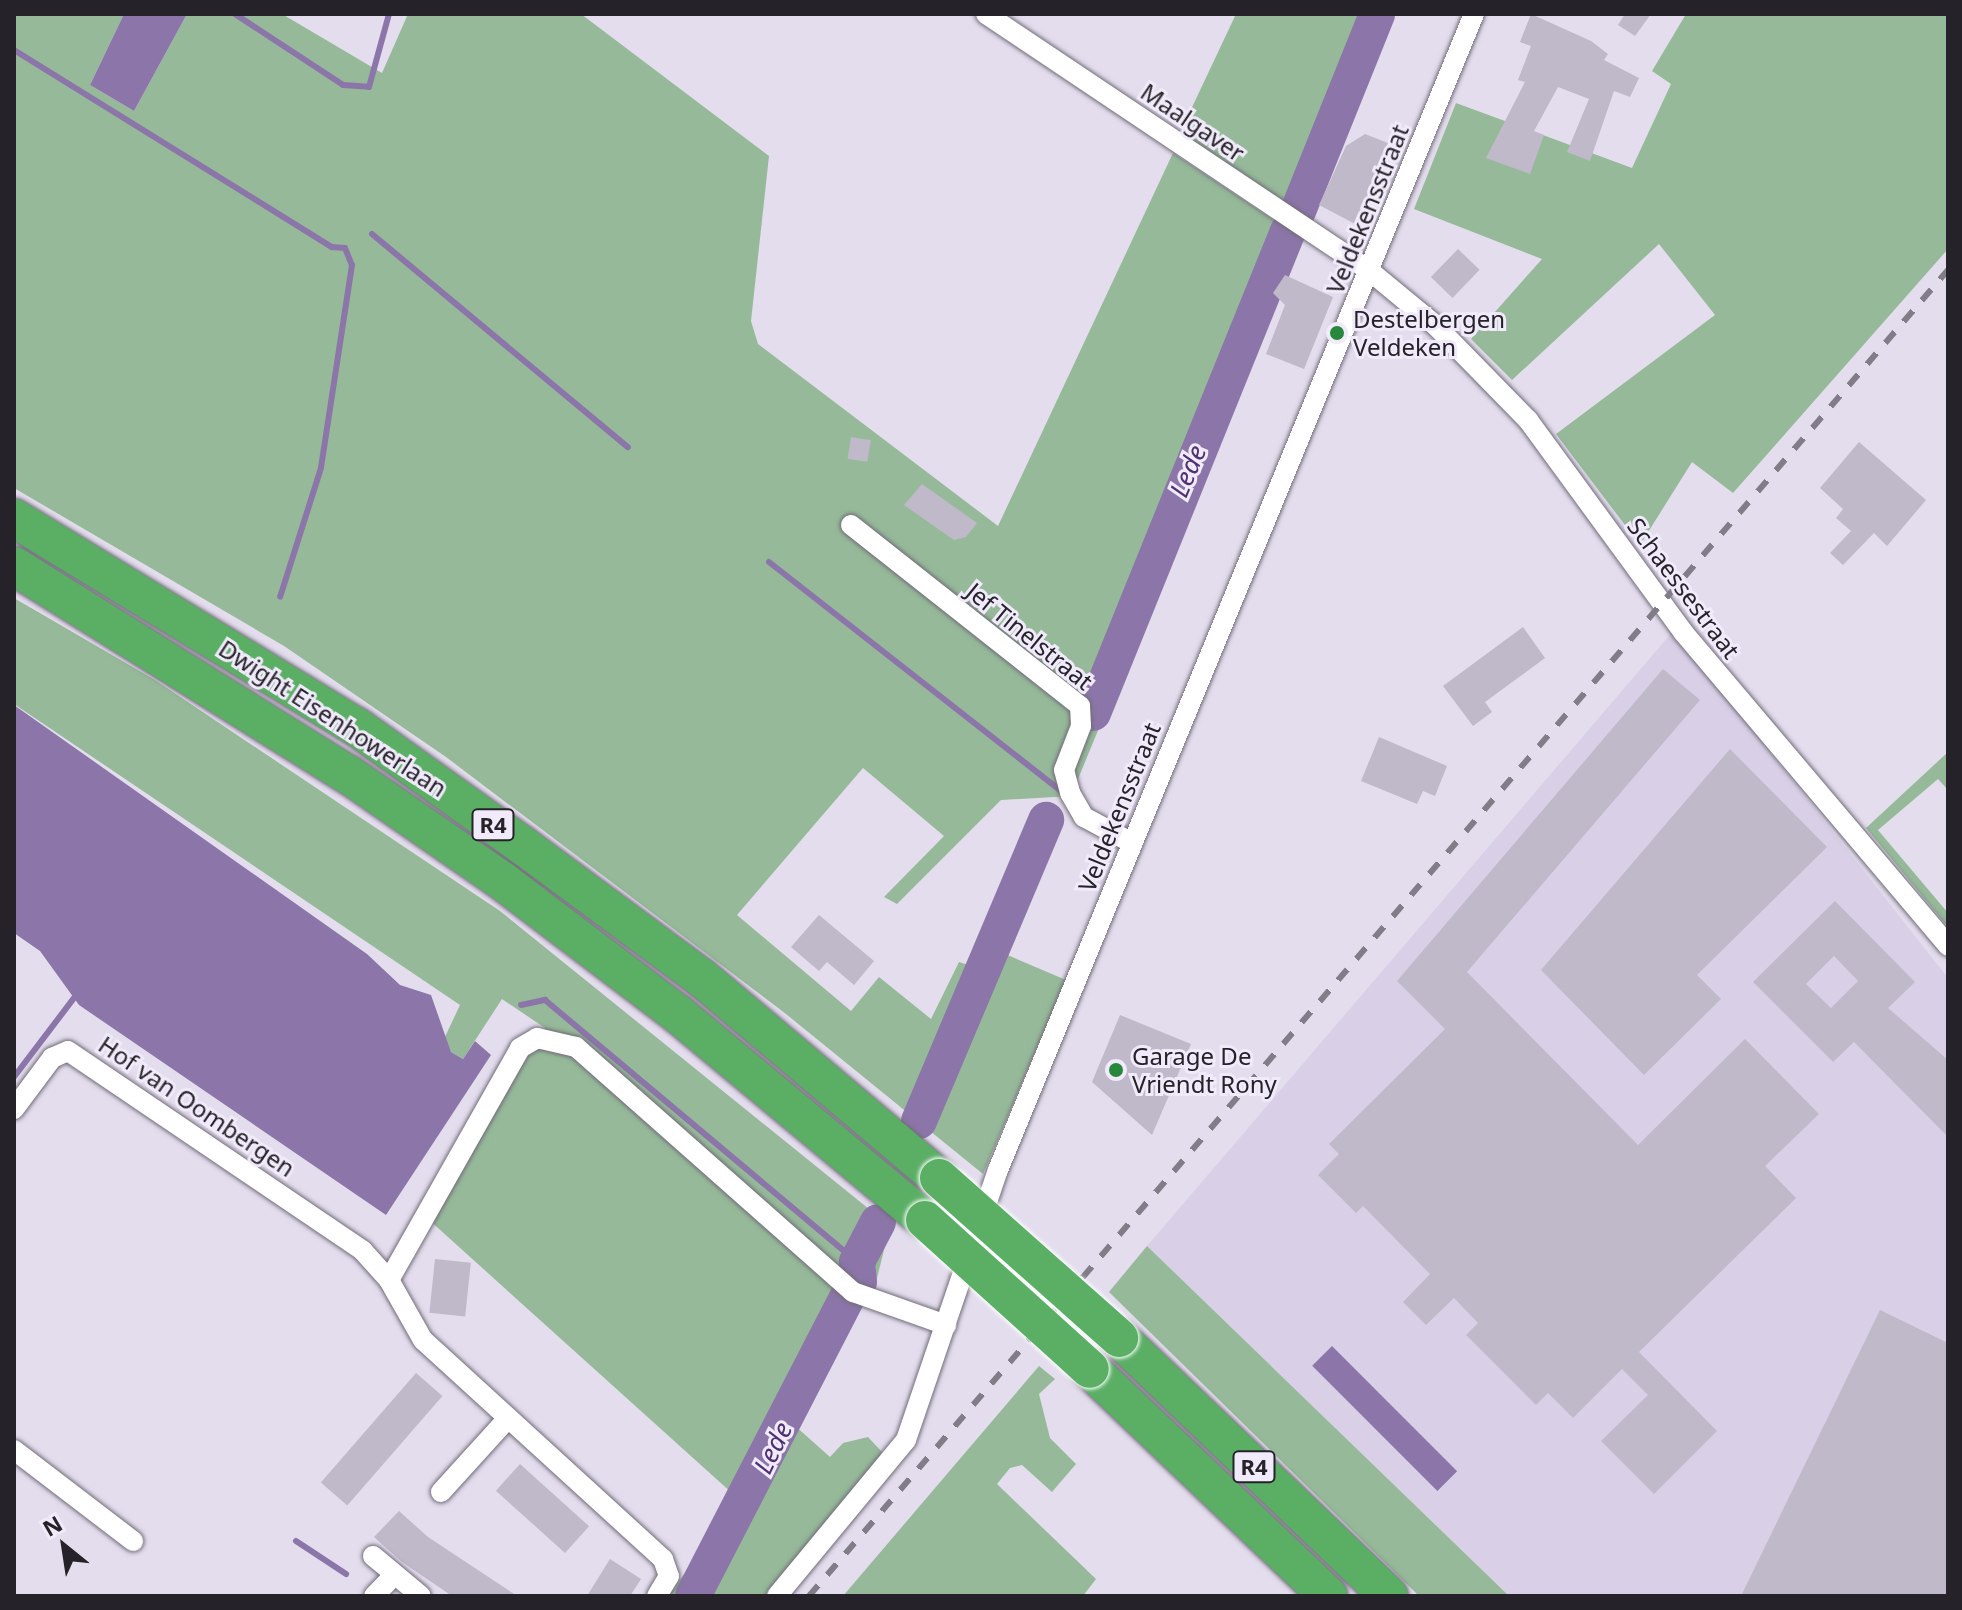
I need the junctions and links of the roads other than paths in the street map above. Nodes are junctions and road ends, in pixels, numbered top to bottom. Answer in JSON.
{"nodes":[{"id":1,"x":986,"y":14,"type":"edge"},
{"id":2,"x":1474,"y":14,"type":"edge"},
{"id":3,"x":1371,"y":272,"type":"junction"},
{"id":4,"x":14,"y":518,"type":"edge"},
{"id":5,"x":851,"y":525,"type":"dead end"},
{"id":6,"x":14,"y":566,"type":"edge"},
{"id":7,"x":1132,"y":843,"type":"junction"},
{"id":8,"x":1948,"y":946,"type":"edge"},
{"id":9,"x":14,"y":1109,"type":"edge"},
{"id":10,"x":389,"y":1280,"type":"junction"},
{"id":11,"x":946,"y":1325,"type":"junction"},
{"id":12,"x":508,"y":1418,"type":"junction"},
{"id":13,"x":14,"y":1450,"type":"edge"},
{"id":14,"x":441,"y":1492,"type":"dead end"},
{"id":15,"x":133,"y":1541,"type":"dead end"},
{"id":16,"x":373,"y":1556,"type":"dead end"},
{"id":17,"x":394,"y":1575,"type":"junction"},
{"id":18,"x":374,"y":1596,"type":"edge"},
{"id":19,"x":421,"y":1596,"type":"edge"},
{"id":20,"x":657,"y":1596,"type":"edge"},
{"id":21,"x":777,"y":1596,"type":"edge"},
{"id":22,"x":1328,"y":1596,"type":"edge"},
{"id":23,"x":1389,"y":1596,"type":"edge"}],
"edges":[{"from":1,"to":3,"type":"street","name":"Maalgaver"},
{"from":2,"to":3,"type":"street","name":"Veldekensstraat"},
{"from":3,"to":7,"type":"street","name":"Veldekensstraat"},
{"from":3,"to":8,"type":"street","name":"Schaessestraat"},
{"from":4,"to":23,"type":"highway","name":"Dwight Eisenhowerlaan","number":"R4","bridge":true},
{"from":5,"to":7,"type":"street","name":"Jef Tinelstraat"},
{"from":6,"to":22,"type":"highway","name":"Dwight Eisenhowerlaan","number":"R4","bridge":true},
{"from":7,"to":11,"type":"street","name":"Veldekensstraat"},
{"from":9,"to":10,"type":"street","name":"Hof van Oombergen"},
{"from":10,"to":11,"type":"street"},
{"from":10,"to":12,"type":"street"},
{"from":11,"to":21,"type":"street","name":"Veldekensstraat"},
{"from":12,"to":14,"type":"street"},
{"from":12,"to":20,"type":"street"},
{"from":13,"to":15,"type":"street"},
{"from":16,"to":17,"type":"street"},
{"from":17,"to":18,"type":"street"},
{"from":17,"to":19,"type":"street"}]}
